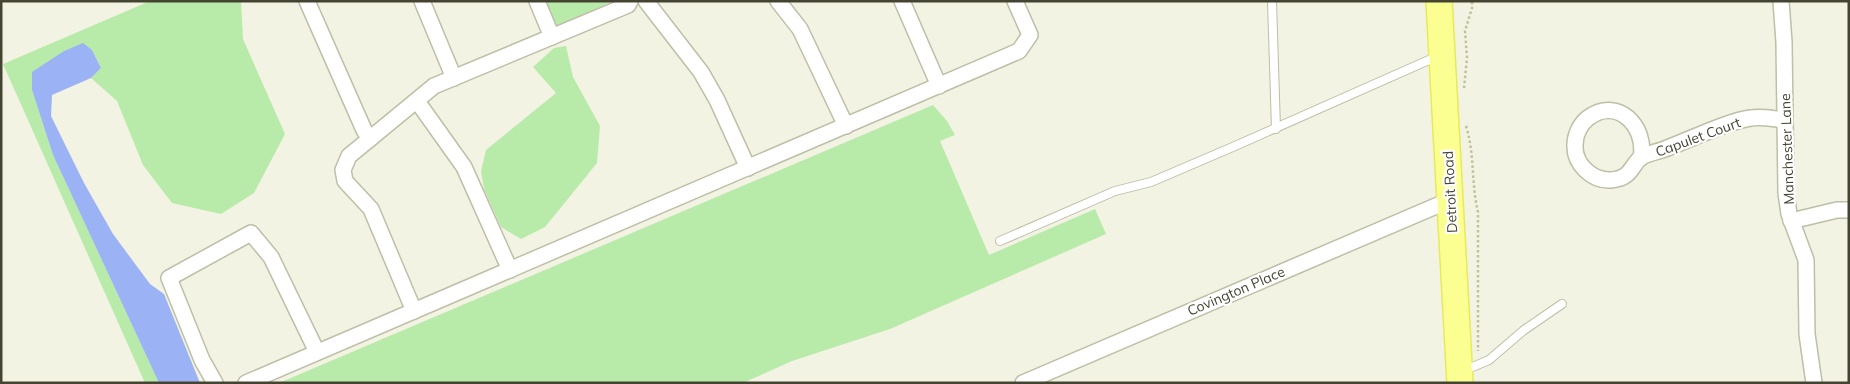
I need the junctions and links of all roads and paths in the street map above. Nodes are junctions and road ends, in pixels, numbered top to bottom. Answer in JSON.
{"nodes":[{"id":1,"x":308,"y":1,"type":"edge"},
{"id":2,"x":422,"y":1,"type":"edge"},
{"id":3,"x":537,"y":1,"type":"edge"},
{"id":4,"x":630,"y":1,"type":"edge"},
{"id":5,"x":646,"y":1,"type":"edge"},
{"id":6,"x":778,"y":1,"type":"edge"},
{"id":7,"x":902,"y":1,"type":"edge"},
{"id":8,"x":1015,"y":1,"type":"edge"},
{"id":9,"x":1272,"y":1,"type":"edge"},
{"id":10,"x":1439,"y":1,"type":"edge"},
{"id":11,"x":1472,"y":1,"type":"edge"},
{"id":12,"x":1781,"y":1,"type":"edge"},
{"id":13,"x":552,"y":37,"type":"junction"},
{"id":14,"x":1442,"y":55,"type":"junction"},
{"id":15,"x":454,"y":78,"type":"junction"},
{"id":16,"x":939,"y":86,"type":"junction"},
{"id":17,"x":1463,"y":96,"type":"dead end"},
{"id":18,"x":417,"y":102,"type":"junction"},
{"id":19,"x":1785,"y":120,"type":"junction"},
{"id":20,"x":1464,"y":121,"type":"dead end"},
{"id":21,"x":846,"y":126,"type":"junction"},
{"id":22,"x":1276,"y":128,"type":"junction"},
{"id":23,"x":370,"y":139,"type":"junction"},
{"id":24,"x":1640,"y":158,"type":"junction"},
{"id":25,"x":748,"y":168,"type":"junction"},
{"id":26,"x":1450,"y":200,"type":"junction"},
{"id":27,"x":1849,"y":210,"type":"edge"},
{"id":28,"x":1791,"y":221,"type":"junction"},
{"id":29,"x":1000,"y":241,"type":"dead end"},
{"id":30,"x":510,"y":270,"type":"junction"},
{"id":31,"x":1562,"y":304,"type":"dead end"},
{"id":32,"x":414,"y":311,"type":"junction"},
{"id":33,"x":317,"y":352,"type":"junction"},
{"id":34,"x":1466,"y":373,"type":"edge"},
{"id":35,"x":215,"y":383,"type":"edge"},
{"id":36,"x":246,"y":383,"type":"edge"},
{"id":37,"x":1023,"y":383,"type":"edge"},
{"id":38,"x":1814,"y":383,"type":"edge"}],
"edges":[{"from":1,"to":23,"type":"street"},
{"from":2,"to":15,"type":"street"},
{"from":3,"to":13,"type":"street"},
{"from":4,"to":13,"type":"street"},
{"from":5,"to":25,"type":"street"},
{"from":6,"to":21,"type":"street"},
{"from":7,"to":16,"type":"street"},
{"from":8,"to":16,"type":"street"},
{"from":9,"to":22,"type":"lane"},
{"from":10,"to":14,"type":"main road","name":"Detroit Road"},
{"from":11,"to":17,"type":"path"},
{"from":12,"to":19,"type":"street","name":"Manchester Lane"},
{"from":13,"to":15,"type":"street"},
{"from":14,"to":22,"type":"lane"},
{"from":14,"to":26,"type":"main road","name":"Detroit Road"},
{"from":15,"to":18,"type":"street"},
{"from":16,"to":21,"type":"street"},
{"from":18,"to":23,"type":"street"},
{"from":18,"to":30,"type":"street"},
{"from":19,"to":24,"type":"street","name":"Capulet Court"},
{"from":19,"to":28,"type":"street","name":"Manchester Lane"},
{"from":20,"to":34,"type":"path"},
{"from":21,"to":25,"type":"street"},
{"from":22,"to":29,"type":"lane"},
{"from":23,"to":32,"type":"street"},
{"from":24,"to":24,"type":"street","name":"Capulet Court"},
{"from":25,"to":30,"type":"street"},
{"from":26,"to":34,"type":"main road","name":"Detroit Road"},
{"from":26,"to":37,"type":"street","name":"Covington Place"},
{"from":27,"to":28,"type":"street"},
{"from":28,"to":38,"type":"street","name":"Manchester Lane"},
{"from":30,"to":32,"type":"street"},
{"from":31,"to":34,"type":"lane"},
{"from":32,"to":33,"type":"street"},
{"from":33,"to":35,"type":"street"},
{"from":33,"to":36,"type":"street"}]}
